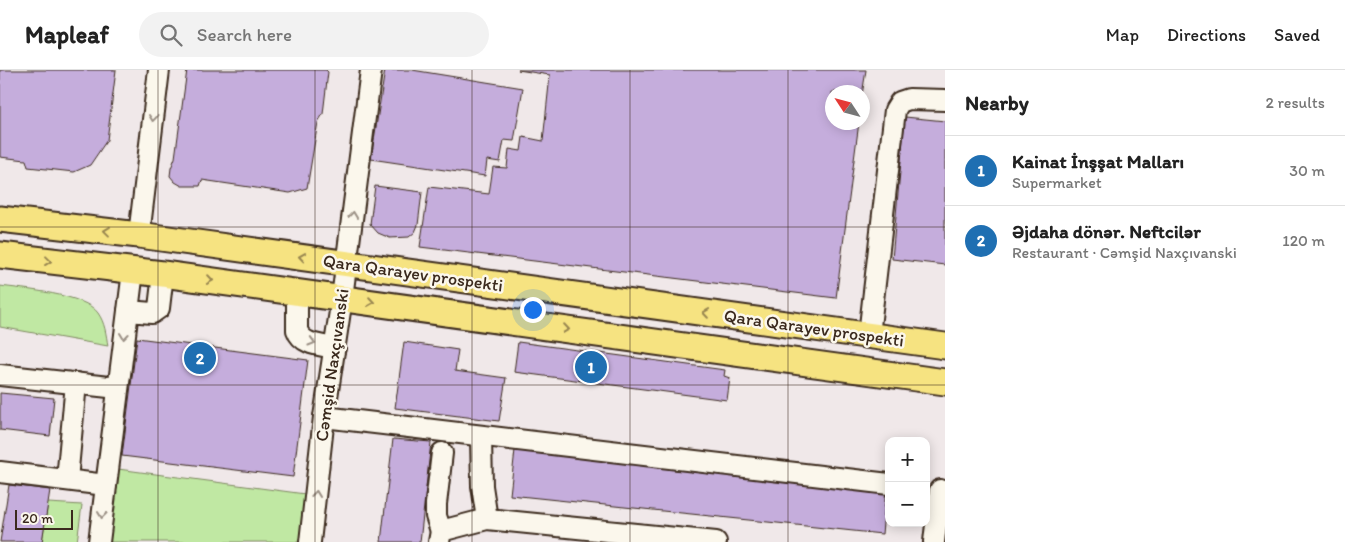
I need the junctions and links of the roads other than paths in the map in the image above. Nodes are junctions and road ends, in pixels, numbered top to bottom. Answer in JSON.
{"nodes":[{"id":1,"x":159,"y":70,"type":"edge"},
{"id":2,"x":371,"y":70,"type":"edge"},
{"id":3,"x":945,"y":100,"type":"edge"},
{"id":4,"x":0,"y":219,"type":"edge"},
{"id":5,"x":139,"y":235,"type":"junction"},
{"id":6,"x":0,"y":255,"type":"edge"},
{"id":7,"x":347,"y":264,"type":"junction"},
{"id":8,"x":133,"y":271,"type":"junction"},
{"id":9,"x":163,"y":274,"type":"junction"},
{"id":10,"x":297,"y":292,"type":"junction"},
{"id":11,"x":342,"y":298,"type":"junction"},
{"id":12,"x":128,"y":310,"type":"junction"},
{"id":13,"x":869,"y":335,"type":"junction"},
{"id":14,"x":945,"y":346,"type":"edge"},
{"id":15,"x":335,"y":348,"type":"junction"},
{"id":16,"x":0,"y":375,"type":"edge"},
{"id":17,"x":945,"y":382,"type":"edge"},
{"id":18,"x":76,"y":383,"type":"junction"},
{"id":19,"x":118,"y":388,"type":"junction"},
{"id":20,"x":324,"y":417,"type":"junction"},
{"id":21,"x":481,"y":437,"type":"junction"},
{"id":22,"x":442,"y":453,"type":"dead end"},
{"id":23,"x":0,"y":472,"type":"edge"},
{"id":24,"x":67,"y":480,"type":"junction"},
{"id":25,"x":885,"y":484,"type":"edge"},
{"id":26,"x":106,"y":485,"type":"junction"},
{"id":27,"x":937,"y":490,"type":"edge"},
{"id":28,"x":487,"y":518,"type":"junction"},
{"id":29,"x":440,"y":537,"type":"edge"},
{"id":30,"x":99,"y":542,"type":"edge"},
{"id":31,"x":310,"y":542,"type":"edge"},
{"id":32,"x":716,"y":542,"type":"edge"},
{"id":33,"x":934,"y":542,"type":"edge"}],
"edges":[{"from":1,"to":5,"type":"street","one_way":true},
{"from":7,"to":2,"type":"street","name":"Cəmşid Naxçıvanski","one_way":true},
{"from":3,"to":13,"type":"street"},
{"from":5,"to":4,"type":"main road","name":"Qara Qarayev prospekti","one_way":true},
{"from":7,"to":5,"type":"main road","name":"Qara Qarayev prospekti","one_way":true},
{"from":6,"to":8,"type":"main road","name":"Qara Qarayev prospekti","one_way":true},
{"from":7,"to":11,"type":"street","name":"Cəmşid Naxçıvanski"},
{"from":13,"to":7,"type":"main road","name":"Qara Qarayev prospekti","one_way":true},
{"from":8,"to":9,"type":"main road","name":"Qara Qarayev prospekti"},
{"from":8,"to":12,"type":"street"},
{"from":9,"to":10,"type":"main road","name":"Qara Qarayev prospekti","one_way":true},
{"from":9,"to":12,"type":"street"},
{"from":10,"to":11,"type":"main road","name":"Qara Qarayev prospekti"},
{"from":10,"to":15,"type":"street","one_way":true},
{"from":11,"to":15,"type":"street","name":"Cəmşid Naxçıvanski"},
{"from":11,"to":17,"type":"main road","name":"Qara Qarayev prospekti","one_way":true},
{"from":12,"to":19,"type":"street","one_way":true},
{"from":13,"to":14,"type":"main road","name":"Qara Qarayev prospekti"},
{"from":15,"to":20,"type":"street","name":"Cəmşid Naxçıvanski"},
{"from":16,"to":18,"type":"street"},
{"from":18,"to":19,"type":"street"},
{"from":18,"to":24,"type":"street"},
{"from":19,"to":26,"type":"street"},
{"from":20,"to":21,"type":"street"},
{"from":31,"to":20,"type":"street","name":"Cəmşid Naxçıvanski","one_way":true},
{"from":21,"to":25,"type":"street"},
{"from":21,"to":28,"type":"street"},
{"from":22,"to":29,"type":"street"},
{"from":23,"to":24,"type":"street"},
{"from":24,"to":26,"type":"street"},
{"from":26,"to":30,"type":"street","one_way":true},
{"from":27,"to":33,"type":"street"},
{"from":28,"to":29,"type":"street"},
{"from":28,"to":32,"type":"street"}]}
